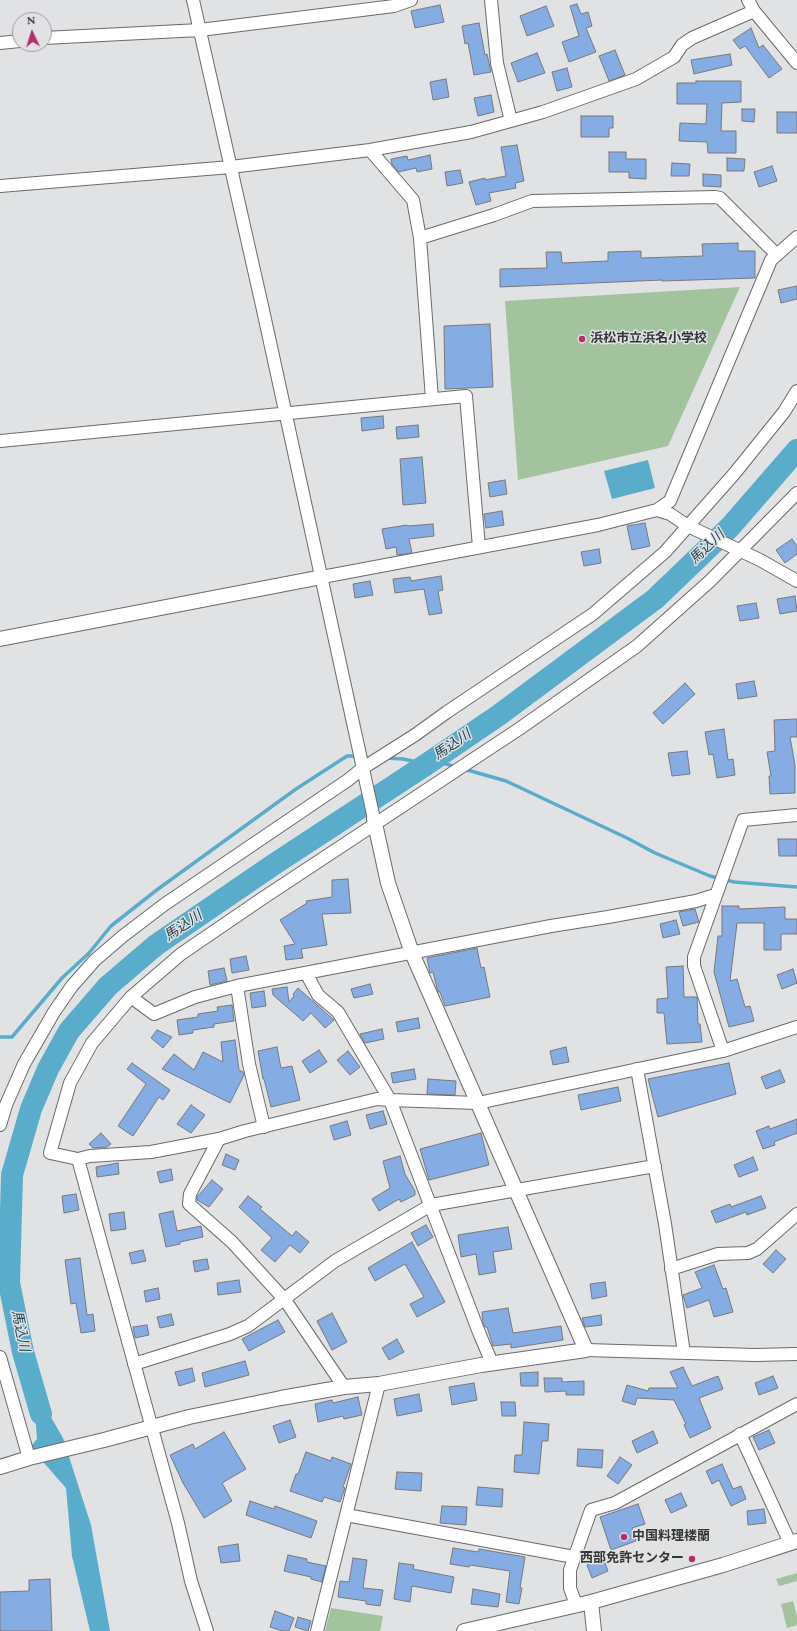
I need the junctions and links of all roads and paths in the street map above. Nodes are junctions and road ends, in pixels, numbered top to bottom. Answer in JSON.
{"nodes":[{"id":1,"x":193,"y":0,"type":"edge"},
{"id":2,"x":411,"y":0,"type":"edge"},
{"id":3,"x":491,"y":0,"type":"edge"},
{"id":4,"x":748,"y":0,"type":"edge"},
{"id":5,"x":754,"y":11,"type":"junction"},
{"id":6,"x":200,"y":30,"type":"junction"},
{"id":7,"x":52,"y":38,"type":"edge"},
{"id":8,"x":12,"y":42,"type":"edge"},
{"id":9,"x":0,"y":43,"type":"edge"},
{"id":10,"x":797,"y":63,"type":"edge"},
{"id":11,"x":511,"y":121,"type":"junction"},
{"id":12,"x":370,"y":150,"type":"junction"},
{"id":13,"x":231,"y":167,"type":"junction"},
{"id":14,"x":0,"y":186,"type":"edge"},
{"id":15,"x":797,"y":237,"type":"edge"},
{"id":16,"x":420,"y":238,"type":"junction"},
{"id":17,"x":777,"y":254,"type":"junction"},
{"id":18,"x":797,"y":391,"type":"edge"},
{"id":19,"x":432,"y":399,"type":"junction"},
{"id":20,"x":286,"y":412,"type":"junction"},
{"id":21,"x":0,"y":441,"type":"edge"},
{"id":22,"x":797,"y":493,"type":"edge"},
{"id":23,"x":657,"y":510,"type":"junction"},
{"id":24,"x":688,"y":526,"type":"junction"},
{"id":25,"x":479,"y":547,"type":"junction"},
{"id":26,"x":741,"y":551,"type":"junction"},
{"id":27,"x":322,"y":577,"type":"junction"},
{"id":28,"x":797,"y":581,"type":"edge"},
{"id":29,"x":0,"y":639,"type":"edge"},
{"id":30,"x":364,"y":770,"type":"junction"},
{"id":31,"x":797,"y":815,"type":"edge"},
{"id":32,"x":375,"y":822,"type":"junction"},
{"id":33,"x":717,"y":891,"type":"junction"},
{"id":34,"x":412,"y":953,"type":"junction"},
{"id":35,"x":306,"y":973,"type":"junction"},
{"id":36,"x":237,"y":986,"type":"junction"},
{"id":37,"x":131,"y":997,"type":"junction"},
{"id":38,"x":797,"y":1027,"type":"edge"},
{"id":39,"x":723,"y":1051,"type":"junction"},
{"id":40,"x":637,"y":1069,"type":"junction"},
{"id":41,"x":390,"y":1100,"type":"junction"},
{"id":42,"x":478,"y":1103,"type":"junction"},
{"id":43,"x":0,"y":1125,"type":"edge"},
{"id":44,"x":264,"y":1127,"type":"junction"},
{"id":45,"x":219,"y":1139,"type":"junction"},
{"id":46,"x":78,"y":1159,"type":"junction"},
{"id":47,"x":655,"y":1166,"type":"junction"},
{"id":48,"x":516,"y":1191,"type":"junction"},
{"id":49,"x":431,"y":1205,"type":"junction"},
{"id":50,"x":797,"y":1214,"type":"edge"},
{"id":51,"x":670,"y":1269,"type":"junction"},
{"id":52,"x":285,"y":1300,"type":"junction"},
{"id":53,"x":586,"y":1350,"type":"junction"},
{"id":54,"x":684,"y":1353,"type":"junction"},
{"id":55,"x":797,"y":1354,"type":"edge"},
{"id":56,"x":0,"y":1357,"type":"edge"},
{"id":57,"x":492,"y":1363,"type":"junction"},
{"id":58,"x":134,"y":1364,"type":"junction"},
{"id":59,"x":1,"y":1369,"type":"edge"},
{"id":60,"x":379,"y":1384,"type":"junction"},
{"id":61,"x":344,"y":1386,"type":"junction"},
{"id":62,"x":797,"y":1404,"type":"edge"},
{"id":63,"x":152,"y":1426,"type":"junction"},
{"id":64,"x":740,"y":1434,"type":"junction"},
{"id":65,"x":29,"y":1458,"type":"junction"},
{"id":66,"x":0,"y":1467,"type":"edge"},
{"id":67,"x":346,"y":1515,"type":"junction"},
{"id":68,"x":794,"y":1542,"type":"edge"},
{"id":69,"x":574,"y":1557,"type":"junction"},
{"id":70,"x":591,"y":1602,"type":"junction"},
{"id":71,"x":576,"y":1604,"type":"junction"},
{"id":72,"x":206,"y":1631,"type":"edge"},
{"id":73,"x":317,"y":1631,"type":"edge"},
{"id":74,"x":464,"y":1631,"type":"edge"},
{"id":75,"x":594,"y":1631,"type":"edge"}],
"edges":[{"from":1,"to":6,"type":"street"},
{"from":2,"to":6,"type":"street"},
{"from":3,"to":11,"type":"street"},
{"from":4,"to":5,"type":"street"},
{"from":5,"to":10,"type":"street"},
{"from":5,"to":11,"type":"street"},
{"from":6,"to":7,"type":"street"},
{"from":6,"to":13,"type":"street"},
{"from":8,"to":9,"type":"street"},
{"from":11,"to":12,"type":"street"},
{"from":12,"to":13,"type":"street"},
{"from":12,"to":16,"type":"street"},
{"from":13,"to":14,"type":"street"},
{"from":13,"to":20,"type":"street"},
{"from":15,"to":17,"type":"street"},
{"from":16,"to":17,"type":"street"},
{"from":16,"to":19,"type":"street"},
{"from":17,"to":23,"type":"street"},
{"from":18,"to":24,"type":"street"},
{"from":19,"to":20,"type":"street"},
{"from":19,"to":25,"type":"street"},
{"from":20,"to":21,"type":"street"},
{"from":20,"to":27,"type":"street"},
{"from":22,"to":26,"type":"street"},
{"from":23,"to":24,"type":"street"},
{"from":23,"to":25,"type":"street"},
{"from":24,"to":26,"type":"street"},
{"from":24,"to":30,"type":"street"},
{"from":25,"to":27,"type":"street"},
{"from":26,"to":28,"type":"street"},
{"from":26,"to":32,"type":"street"},
{"from":27,"to":29,"type":"street"},
{"from":27,"to":30,"type":"street"},
{"from":30,"to":32,"type":"street"},
{"from":30,"to":43,"type":"street"},
{"from":31,"to":33,"type":"street"},
{"from":32,"to":34,"type":"street"},
{"from":32,"to":37,"type":"street"},
{"from":33,"to":34,"type":"street"},
{"from":33,"to":39,"type":"street"},
{"from":34,"to":35,"type":"street"},
{"from":34,"to":42,"type":"street"},
{"from":35,"to":36,"type":"street"},
{"from":35,"to":41,"type":"street"},
{"from":36,"to":37,"type":"street"},
{"from":36,"to":44,"type":"street"},
{"from":37,"to":46,"type":"street"},
{"from":38,"to":39,"type":"street"},
{"from":39,"to":40,"type":"street"},
{"from":40,"to":42,"type":"street"},
{"from":40,"to":47,"type":"street"},
{"from":41,"to":42,"type":"street"},
{"from":41,"to":44,"type":"street"},
{"from":41,"to":49,"type":"street"},
{"from":42,"to":48,"type":"street"},
{"from":44,"to":45,"type":"street"},
{"from":45,"to":46,"type":"street"},
{"from":45,"to":52,"type":"street"},
{"from":46,"to":58,"type":"street"},
{"from":47,"to":48,"type":"street"},
{"from":47,"to":51,"type":"street"},
{"from":48,"to":49,"type":"street"},
{"from":48,"to":53,"type":"street"},
{"from":49,"to":52,"type":"street"},
{"from":49,"to":57,"type":"street"},
{"from":50,"to":51,"type":"street"},
{"from":51,"to":54,"type":"street"},
{"from":52,"to":58,"type":"street"},
{"from":52,"to":61,"type":"street"},
{"from":53,"to":54,"type":"street"},
{"from":53,"to":57,"type":"street"},
{"from":54,"to":55,"type":"street"},
{"from":56,"to":59,"type":"street"},
{"from":57,"to":60,"type":"street"},
{"from":58,"to":63,"type":"street"},
{"from":59,"to":65,"type":"street"},
{"from":60,"to":61,"type":"street"},
{"from":60,"to":67,"type":"street"},
{"from":61,"to":63,"type":"street"},
{"from":62,"to":64,"type":"street"},
{"from":63,"to":65,"type":"street"},
{"from":63,"to":72,"type":"street"},
{"from":64,"to":68,"type":"street"},
{"from":64,"to":69,"type":"street"},
{"from":65,"to":66,"type":"street"},
{"from":67,"to":69,"type":"street"},
{"from":67,"to":73,"type":"street"},
{"from":68,"to":70,"type":"street"},
{"from":69,"to":71,"type":"street"},
{"from":70,"to":71,"type":"street"},
{"from":70,"to":75,"type":"street"},
{"from":71,"to":74,"type":"street"}]}
